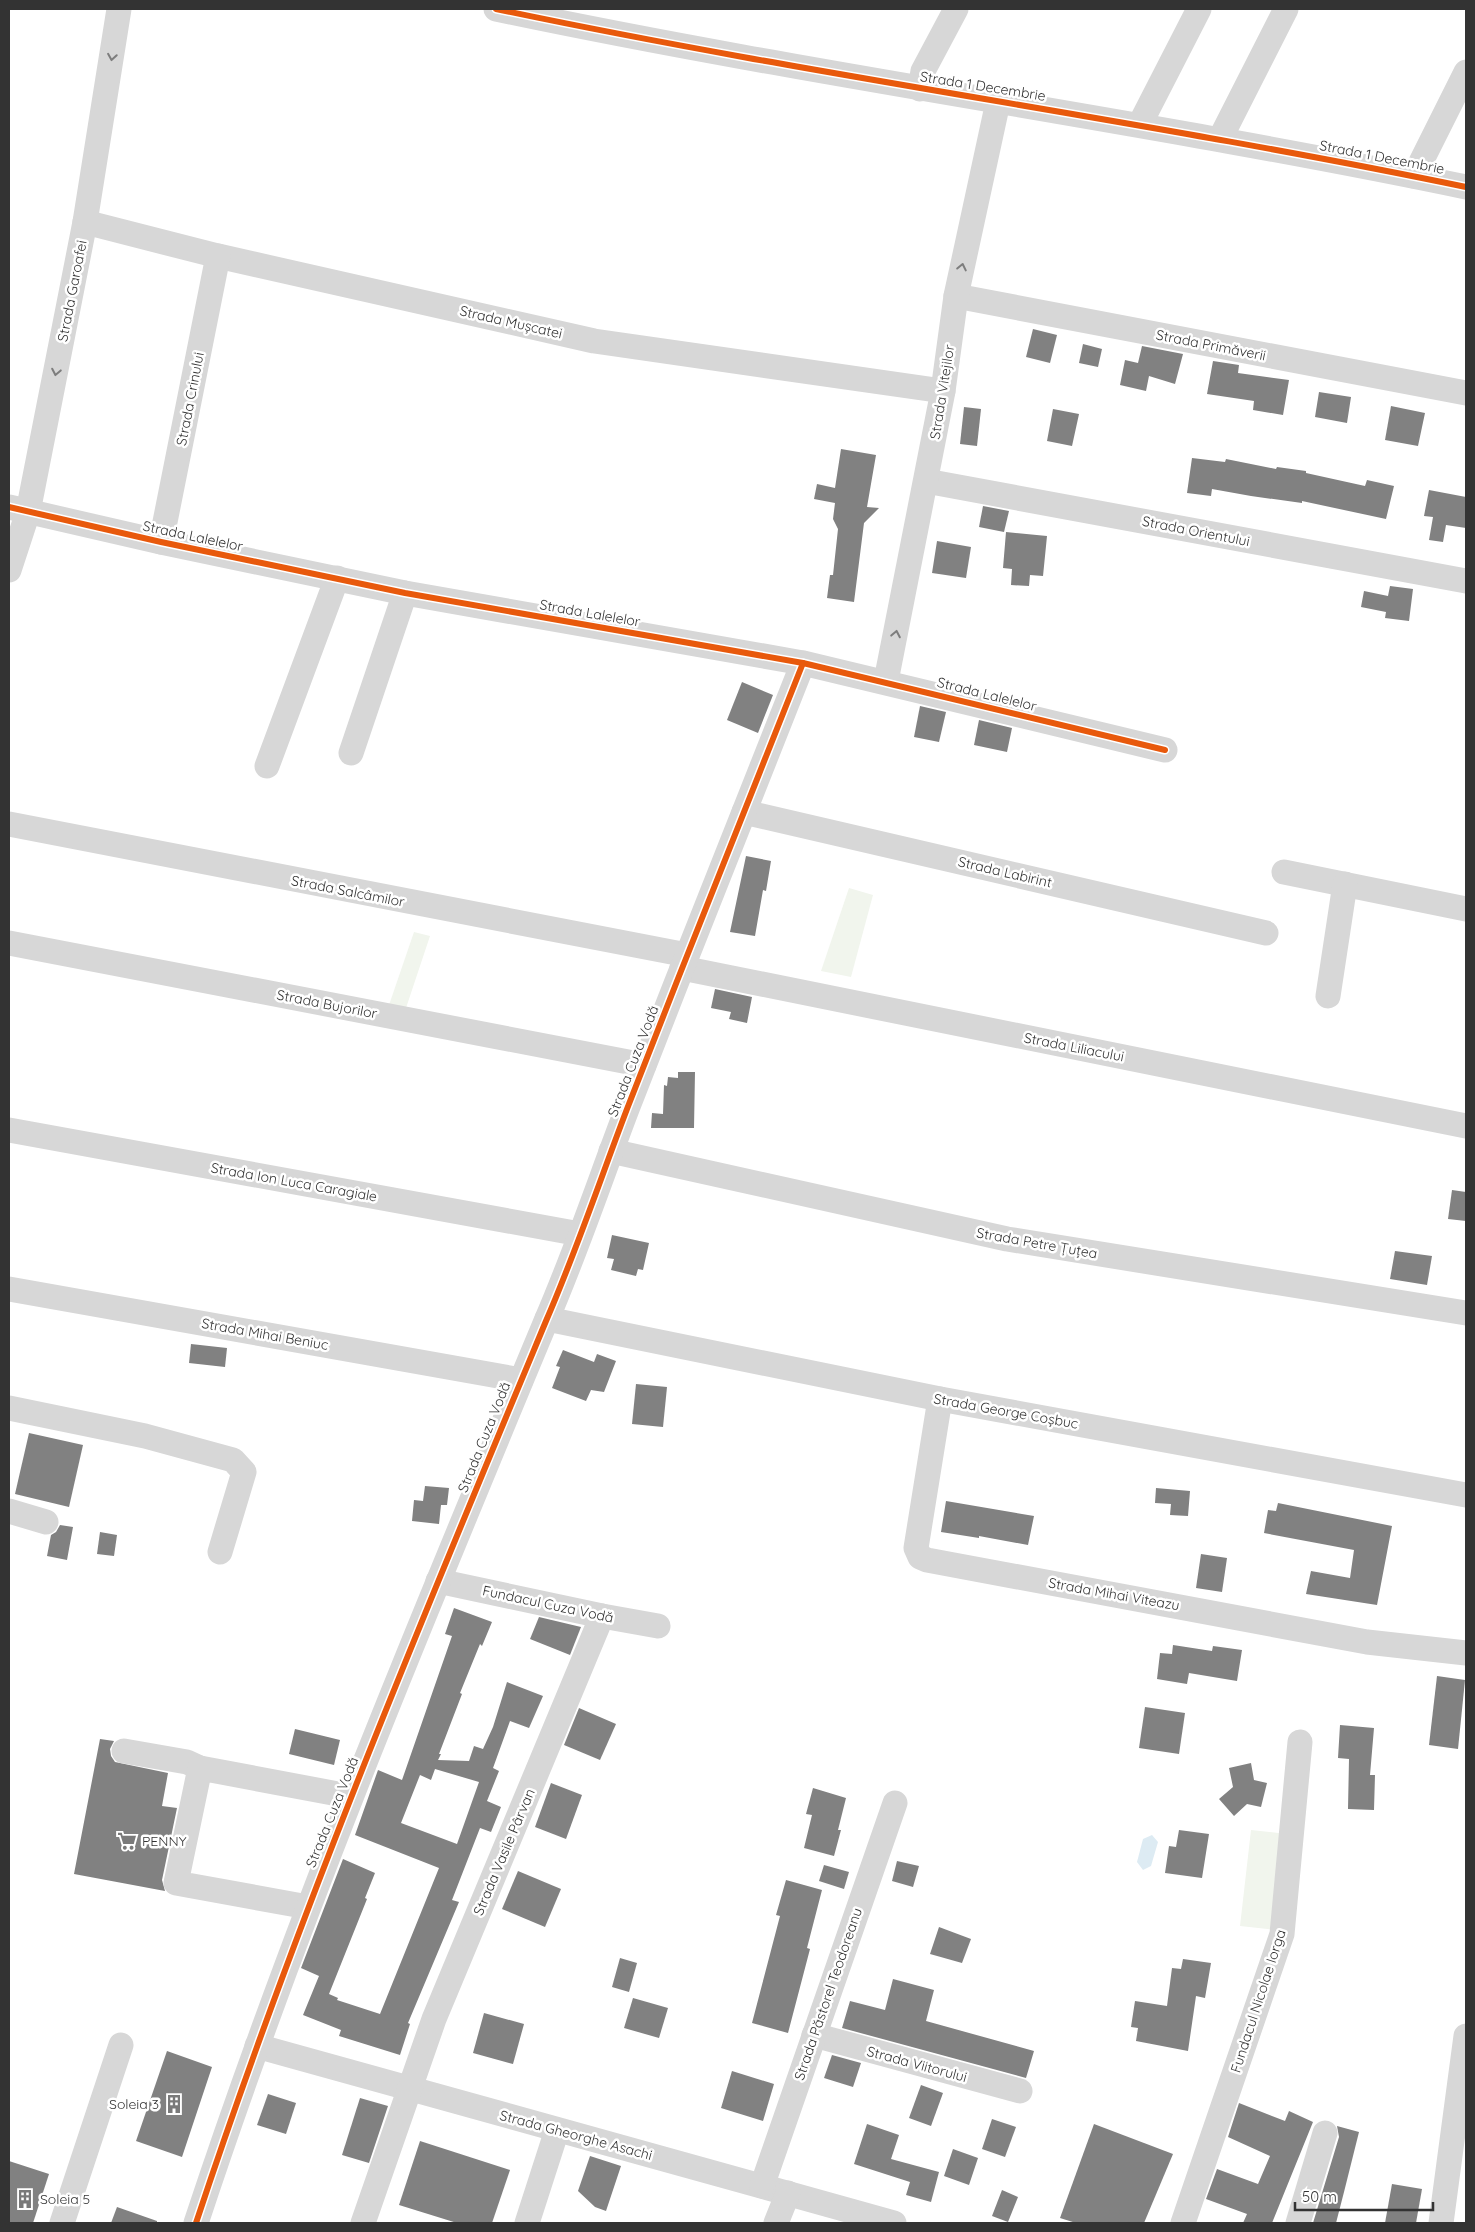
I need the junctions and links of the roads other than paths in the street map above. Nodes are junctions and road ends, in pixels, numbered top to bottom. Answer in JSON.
{"nodes":[{"id":1,"x":119,"y":9,"type":"edge"},
{"id":2,"x":496,"y":9,"type":"edge"},
{"id":3,"x":956,"y":9,"type":"edge"},
{"id":4,"x":1199,"y":9,"type":"edge"},
{"id":5,"x":1286,"y":9,"type":"edge"},
{"id":6,"x":589,"y":18,"type":"edge"},
{"id":7,"x":1466,"y":72,"type":"edge"},
{"id":8,"x":920,"y":89,"type":"junction"},
{"id":9,"x":998,"y":102,"type":"junction"},
{"id":10,"x":1140,"y":124,"type":"junction"},
{"id":11,"x":1220,"y":139,"type":"junction"},
{"id":12,"x":1414,"y":176,"type":"junction"},
{"id":13,"x":1466,"y":187,"type":"edge"},
{"id":14,"x":86,"y":222,"type":"junction"},
{"id":15,"x":218,"y":256,"type":"junction"},
{"id":16,"x":956,"y":296,"type":"junction"},
{"id":17,"x":943,"y":391,"type":"junction"},
{"id":18,"x":1466,"y":393,"type":"edge"},
{"id":19,"x":926,"y":480,"type":"junction"},
{"id":20,"x":18,"y":510,"type":"edge"},
{"id":21,"x":162,"y":542,"type":"junction"},
{"id":22,"x":9,"y":570,"type":"edge"},
{"id":23,"x":336,"y":578,"type":"junction"},
{"id":24,"x":1466,"y":582,"type":"edge"},
{"id":25,"x":405,"y":592,"type":"junction"},
{"id":26,"x":803,"y":663,"type":"junction"},
{"id":27,"x":886,"y":681,"type":"junction"},
{"id":28,"x":1165,"y":750,"type":"dead end"},
{"id":29,"x":351,"y":753,"type":"dead end"},
{"id":30,"x":267,"y":766,"type":"dead end"},
{"id":31,"x":744,"y":812,"type":"junction"},
{"id":32,"x":9,"y":824,"type":"edge"},
{"id":33,"x":1284,"y":872,"type":"dead end"},
{"id":34,"x":1345,"y":884,"type":"junction"},
{"id":35,"x":1466,"y":910,"type":"edge"},
{"id":36,"x":1266,"y":933,"type":"dead end"},
{"id":37,"x":9,"y":942,"type":"edge"},
{"id":38,"x":685,"y":962,"type":"junction"},
{"id":39,"x":1328,"y":996,"type":"dead end"},
{"id":40,"x":644,"y":1065,"type":"junction"},
{"id":41,"x":1466,"y":1126,"type":"edge"},
{"id":42,"x":9,"y":1130,"type":"edge"},
{"id":43,"x":611,"y":1151,"type":"junction"},
{"id":44,"x":580,"y":1234,"type":"junction"},
{"id":45,"x":9,"y":1289,"type":"edge"},
{"id":46,"x":1466,"y":1313,"type":"edge"},
{"id":47,"x":547,"y":1320,"type":"junction"},
{"id":48,"x":521,"y":1380,"type":"junction"},
{"id":49,"x":940,"y":1400,"type":"junction"},
{"id":50,"x":9,"y":1408,"type":"edge"},
{"id":51,"x":1466,"y":1495,"type":"edge"},
{"id":52,"x":9,"y":1511,"type":"edge"},
{"id":53,"x":46,"y":1522,"type":"dead end"},
{"id":54,"x":220,"y":1552,"type":"dead end"},
{"id":55,"x":438,"y":1581,"type":"junction"},
{"id":56,"x":602,"y":1616,"type":"junction"},
{"id":57,"x":658,"y":1626,"type":"dead end"},
{"id":58,"x":1466,"y":1653,"type":"edge"},
{"id":59,"x":1300,"y":1742,"type":"dead end"},
{"id":60,"x":124,"y":1751,"type":"dead end"},
{"id":61,"x":200,"y":1768,"type":"junction"},
{"id":62,"x":350,"y":1799,"type":"junction"},
{"id":63,"x":895,"y":1803,"type":"dead end"},
{"id":64,"x":308,"y":1907,"type":"junction"},
{"id":65,"x":814,"y":2035,"type":"junction"},
{"id":66,"x":1466,"y":2036,"type":"edge"},
{"id":67,"x":121,"y":2045,"type":"dead end"},
{"id":68,"x":257,"y":2046,"type":"junction"},
{"id":69,"x":409,"y":2089,"type":"junction"},
{"id":70,"x":1020,"y":2091,"type":"dead end"},
{"id":71,"x":557,"y":2130,"type":"junction"},
{"id":72,"x":1325,"y":2133,"type":"dead end"},
{"id":73,"x":1457,"y":2172,"type":"edge"},
{"id":74,"x":762,"y":2186,"type":"junction"},
{"id":75,"x":788,"y":2194,"type":"junction"},
{"id":76,"x":62,"y":2223,"type":"edge"},
{"id":77,"x":196,"y":2223,"type":"edge"},
{"id":78,"x":363,"y":2223,"type":"edge"},
{"id":79,"x":527,"y":2223,"type":"edge"},
{"id":80,"x":776,"y":2223,"type":"edge"},
{"id":81,"x":894,"y":2223,"type":"edge"},
{"id":82,"x":1184,"y":2223,"type":"edge"},
{"id":83,"x":1298,"y":2223,"type":"edge"},
{"id":84,"x":1440,"y":2223,"type":"edge"}],
"edges":[{"from":1,"to":14,"type":"street","name":"Strada Garoafei","one_way":true},
{"from":2,"to":6,"type":"street","name":"Strada 1 Decembrie"},
{"from":3,"to":8,"type":"street"},
{"from":4,"to":10,"type":"street"},
{"from":5,"to":11,"type":"street"},
{"from":6,"to":8,"type":"street","name":"Strada 1 Decembrie"},
{"from":7,"to":12,"type":"street"},
{"from":8,"to":9,"type":"street","name":"Strada 1 Decembrie"},
{"from":9,"to":10,"type":"street","name":"Strada 1 Decembrie"},
{"from":16,"to":9,"type":"street","name":"Strada Vitejilor","one_way":true},
{"from":10,"to":11,"type":"street","name":"Strada 1 Decembrie"},
{"from":11,"to":12,"type":"street","name":"Strada 1 Decembrie"},
{"from":12,"to":13,"type":"street","name":"Strada 1 Decembrie"},
{"from":14,"to":15,"type":"street","name":"Strada Mușcatei"},
{"from":14,"to":20,"type":"street","name":"Strada Garoafei","one_way":true},
{"from":15,"to":17,"type":"street","name":"Strada Mușcatei"},
{"from":15,"to":21,"type":"street","name":"Strada Crinului"},
{"from":16,"to":17,"type":"street","name":"Strada Vitejilor"},
{"from":16,"to":18,"type":"street","name":"Strada Primăverii"},
{"from":17,"to":19,"type":"street","name":"Strada Vitejilor"},
{"from":19,"to":24,"type":"street","name":"Strada Orientului"},
{"from":27,"to":19,"type":"street","name":"Strada Vitejilor","one_way":true},
{"from":20,"to":21,"type":"street","name":"Strada Lalelelor"},
{"from":20,"to":22,"type":"street","name":"Strada Garoafei"},
{"from":21,"to":23,"type":"street","name":"Strada Lalelelor"},
{"from":23,"to":25,"type":"street","name":"Strada Lalelelor"},
{"from":23,"to":30,"type":"street"},
{"from":25,"to":26,"type":"street","name":"Strada Lalelelor"},
{"from":25,"to":29,"type":"street"},
{"from":26,"to":27,"type":"street","name":"Strada Lalelelor"},
{"from":26,"to":31,"type":"street","name":"Strada Cuza Vodă"},
{"from":27,"to":28,"type":"street","name":"Strada Lalelelor"},
{"from":31,"to":36,"type":"street","name":"Strada Labirint"},
{"from":31,"to":38,"type":"street","name":"Strada Cuza Vodă"},
{"from":32,"to":38,"type":"street","name":"Strada Salcâmilor"},
{"from":33,"to":34,"type":"street"},
{"from":34,"to":35,"type":"street"},
{"from":34,"to":39,"type":"street"},
{"from":37,"to":40,"type":"street","name":"Strada Bujorilor"},
{"from":38,"to":40,"type":"street","name":"Strada Cuza Vodă"},
{"from":38,"to":41,"type":"street","name":"Strada Liliacului"},
{"from":40,"to":43,"type":"street","name":"Strada Cuza Vodă"},
{"from":42,"to":44,"type":"street","name":"Strada Ion Luca Caragiale"},
{"from":43,"to":44,"type":"street","name":"Strada Cuza Vodă"},
{"from":43,"to":46,"type":"street","name":"Strada Petre Țuțea"},
{"from":44,"to":47,"type":"street","name":"Strada Cuza Vodă"},
{"from":45,"to":48,"type":"street","name":"Strada Mihai Beniuc"},
{"from":47,"to":48,"type":"street","name":"Strada Cuza Vodă"},
{"from":47,"to":49,"type":"street","name":"Strada George Coșbuc"},
{"from":48,"to":55,"type":"street","name":"Strada Cuza Vodă"},
{"from":49,"to":51,"type":"street","name":"Strada George Coșbuc"},
{"from":49,"to":58,"type":"street","name":"Strada Mihai Viteazu"},
{"from":50,"to":54,"type":"street"},
{"from":52,"to":53,"type":"street"},
{"from":55,"to":56,"type":"street","name":"Fundacul Cuza Vodă"},
{"from":55,"to":62,"type":"street","name":"Strada Cuza Vodă"},
{"from":56,"to":57,"type":"street","name":"Fundacul Cuza Vodă"},
{"from":56,"to":69,"type":"street","name":"Strada Vasile Pârvan"},
{"from":59,"to":82,"type":"street","name":"Fundacul Nicolae Iorga"},
{"from":60,"to":61,"type":"street"},
{"from":61,"to":62,"type":"street"},
{"from":61,"to":64,"type":"street"},
{"from":62,"to":64,"type":"street","name":"Strada Cuza Vodă"},
{"from":63,"to":65,"type":"street","name":"Strada Păstorel Teodoreanu"},
{"from":64,"to":68,"type":"street","name":"Strada Cuza Vodă"},
{"from":65,"to":70,"type":"street","name":"Strada Viitorului"},
{"from":65,"to":74,"type":"street","name":"Strada Păstorel Teodoreanu"},
{"from":66,"to":73,"type":"street"},
{"from":67,"to":76,"type":"street"},
{"from":68,"to":69,"type":"street","name":"Strada Gheorghe Asachi"},
{"from":68,"to":77,"type":"street","name":"Strada Cuza Vodă"},
{"from":69,"to":71,"type":"street","name":"Strada Gheorghe Asachi"},
{"from":69,"to":78,"type":"street","name":"Strada Vasile Pârvan"},
{"from":71,"to":74,"type":"street","name":"Strada Gheorghe Asachi"},
{"from":71,"to":79,"type":"street"},
{"from":72,"to":83,"type":"street"},
{"from":73,"to":84,"type":"street"},
{"from":74,"to":75,"type":"street","name":"Strada Gheorghe Asachi"},
{"from":75,"to":80,"type":"street"},
{"from":75,"to":81,"type":"street","name":"Strada Gheorghe Asachi"}]}
